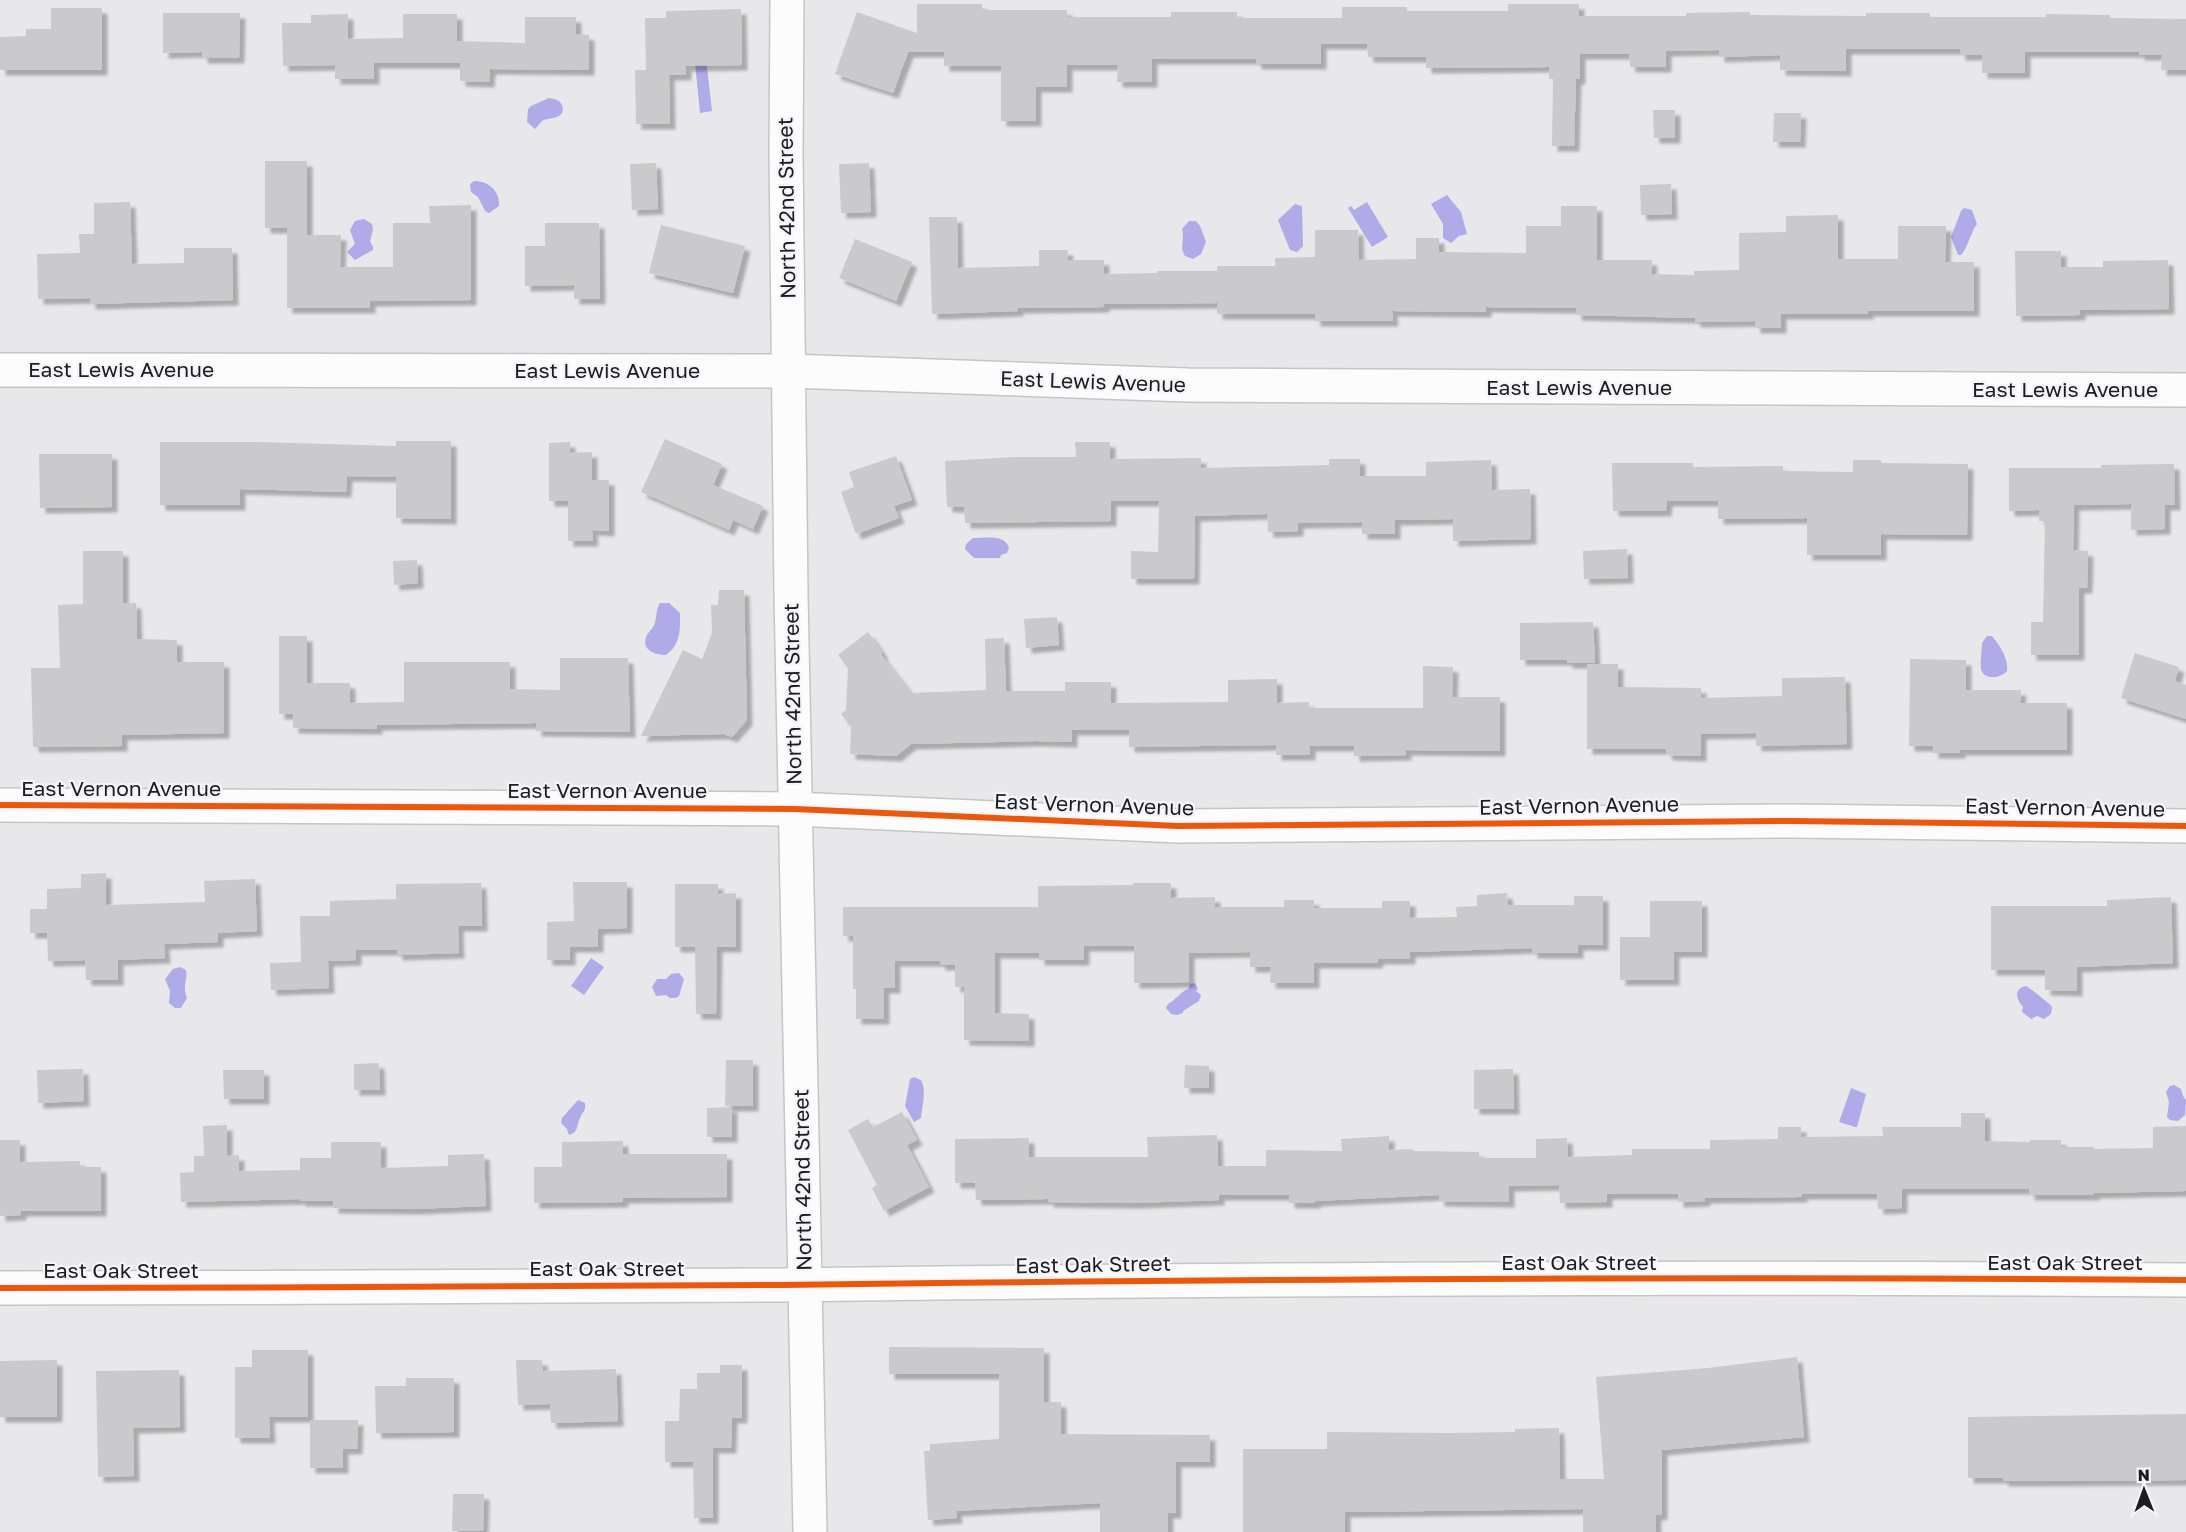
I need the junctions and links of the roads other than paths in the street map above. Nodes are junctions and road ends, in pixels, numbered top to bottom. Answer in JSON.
{"nodes":[{"id":1,"x":787,"y":0,"type":"edge"},
{"id":2,"x":0,"y":370,"type":"edge"},
{"id":3,"x":789,"y":371,"type":"junction"},
{"id":4,"x":2186,"y":390,"type":"edge"},
{"id":5,"x":0,"y":806,"type":"edge"},
{"id":6,"x":795,"y":809,"type":"junction"},
{"id":7,"x":2186,"y":826,"type":"edge"},
{"id":8,"x":2186,"y":1280,"type":"edge"},
{"id":9,"x":804,"y":1284,"type":"junction"},
{"id":10,"x":0,"y":1288,"type":"edge"},
{"id":11,"x":810,"y":1532,"type":"edge"}],
"edges":[{"from":1,"to":3,"type":"street","name":"North 42nd Street"},
{"from":2,"to":3,"type":"street","name":"East Lewis Avenue"},
{"from":3,"to":4,"type":"street","name":"East Lewis Avenue"},
{"from":3,"to":6,"type":"street","name":"North 42nd Street"},
{"from":5,"to":6,"type":"street","name":"East Vernon Avenue"},
{"from":6,"to":7,"type":"street","name":"East Vernon Avenue"},
{"from":6,"to":9,"type":"street","name":"North 42nd Street"},
{"from":8,"to":9,"type":"street","name":"East Oak Street"},
{"from":9,"to":10,"type":"street","name":"East Oak Street"},
{"from":9,"to":11,"type":"street","name":"North 42nd Street"}]}
